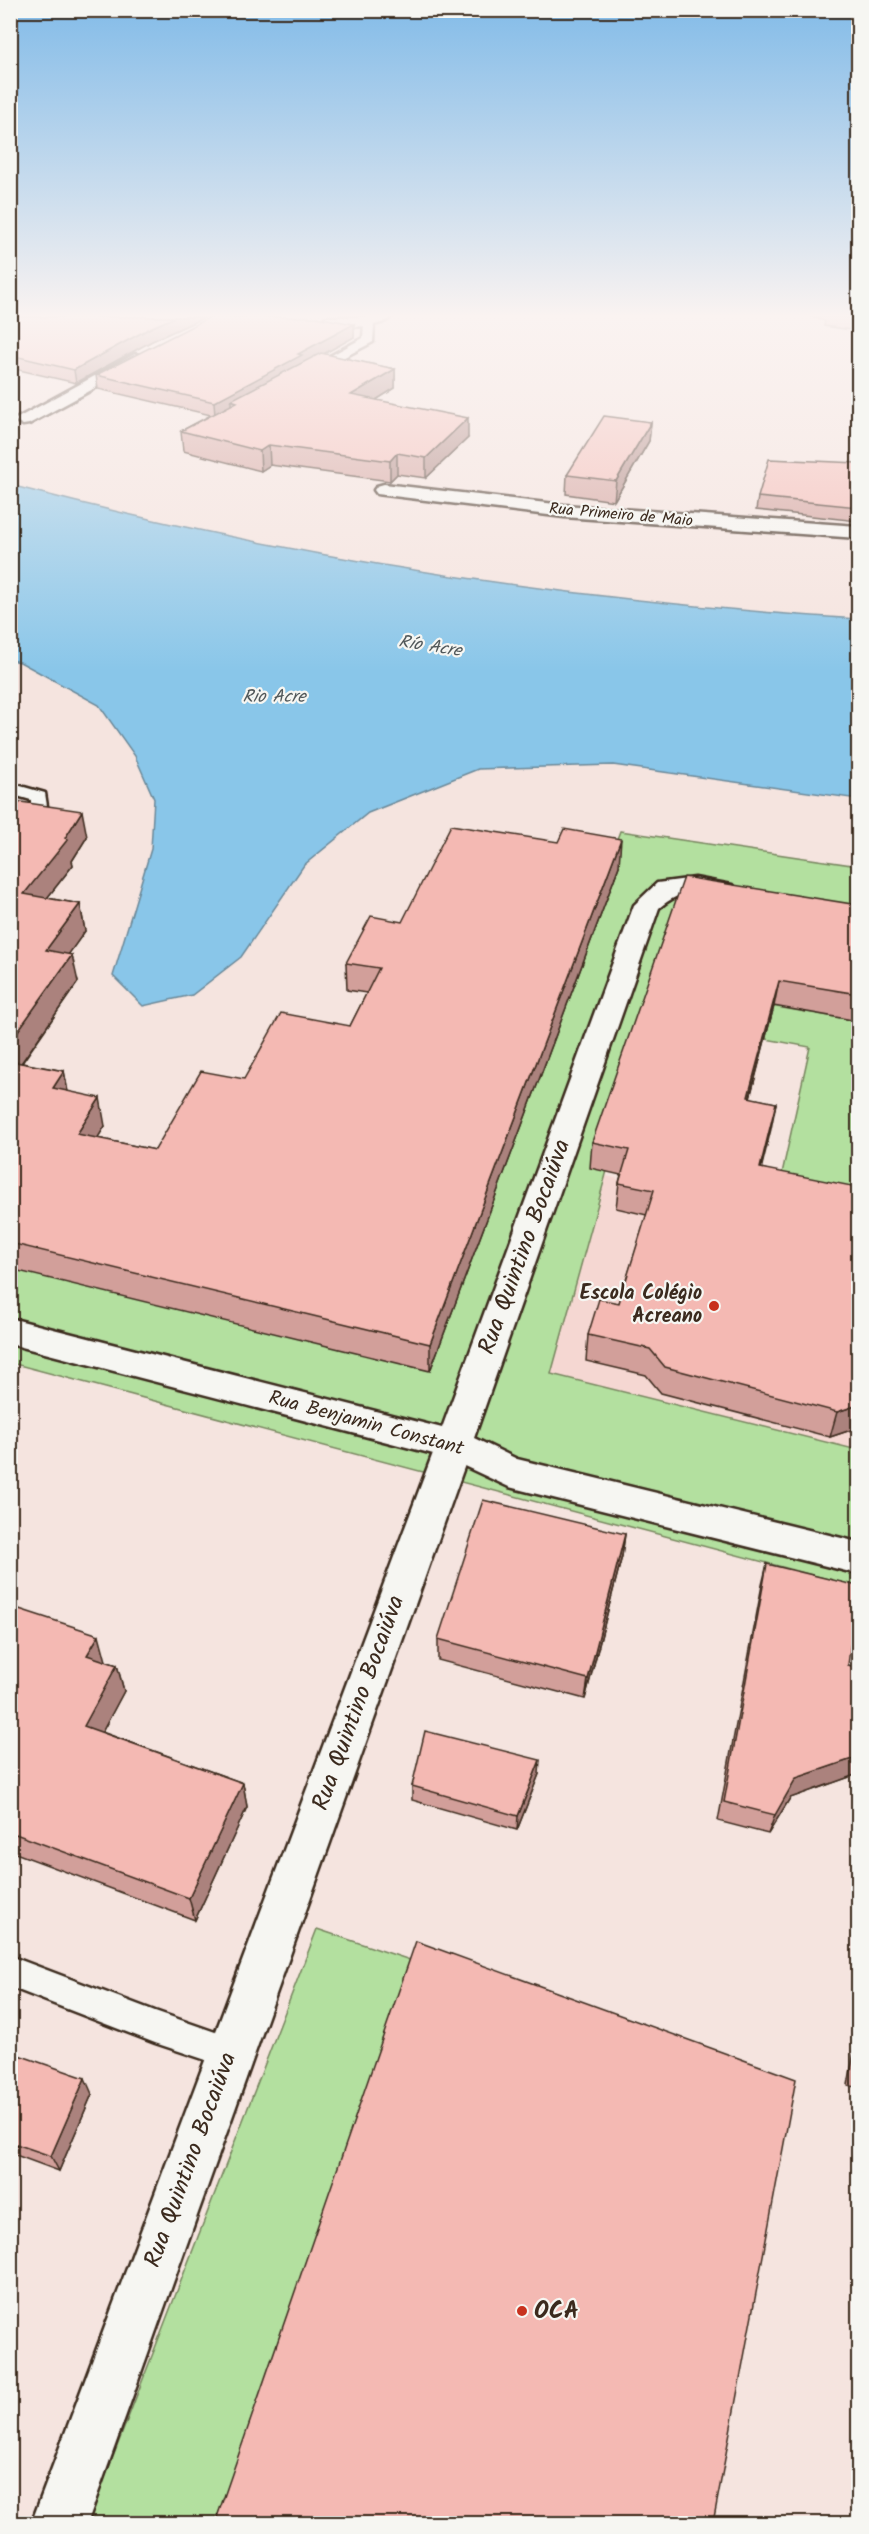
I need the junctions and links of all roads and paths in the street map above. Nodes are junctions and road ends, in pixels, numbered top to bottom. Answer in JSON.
{"nodes":[{"id":1,"x":384,"y":490,"type":"edge"},
{"id":2,"x":858,"y":532,"type":"edge"},
{"id":3,"x":10,"y":788,"type":"edge"},
{"id":4,"x":10,"y":832,"type":"edge"},
{"id":5,"x":742,"y":894,"type":"edge"},
{"id":6,"x":10,"y":1331,"type":"edge"},
{"id":7,"x":454,"y":1445,"type":"junction"},
{"id":8,"x":858,"y":1558,"type":"edge"},
{"id":9,"x":10,"y":1971,"type":"edge"},
{"id":10,"x":230,"y":2052,"type":"junction"},
{"id":11,"x":59,"y":2523,"type":"edge"}],
"edges":[{"from":1,"to":2,"type":"street","name":"Rua Primeiro de Maio"},
{"from":3,"to":4,"type":"lane"},
{"from":5,"to":7,"type":"street","name":"Rua Quintino Bocaiúva"},
{"from":6,"to":7,"type":"street","name":"Rua Benjamin Constant"},
{"from":7,"to":8,"type":"street","name":"Rua Benjamin Constant"},
{"from":7,"to":10,"type":"street","name":"Rua Quintino Bocaiúva"},
{"from":9,"to":10,"type":"lane"},
{"from":10,"to":11,"type":"street","name":"Rua Quintino Bocaiúva"}]}
